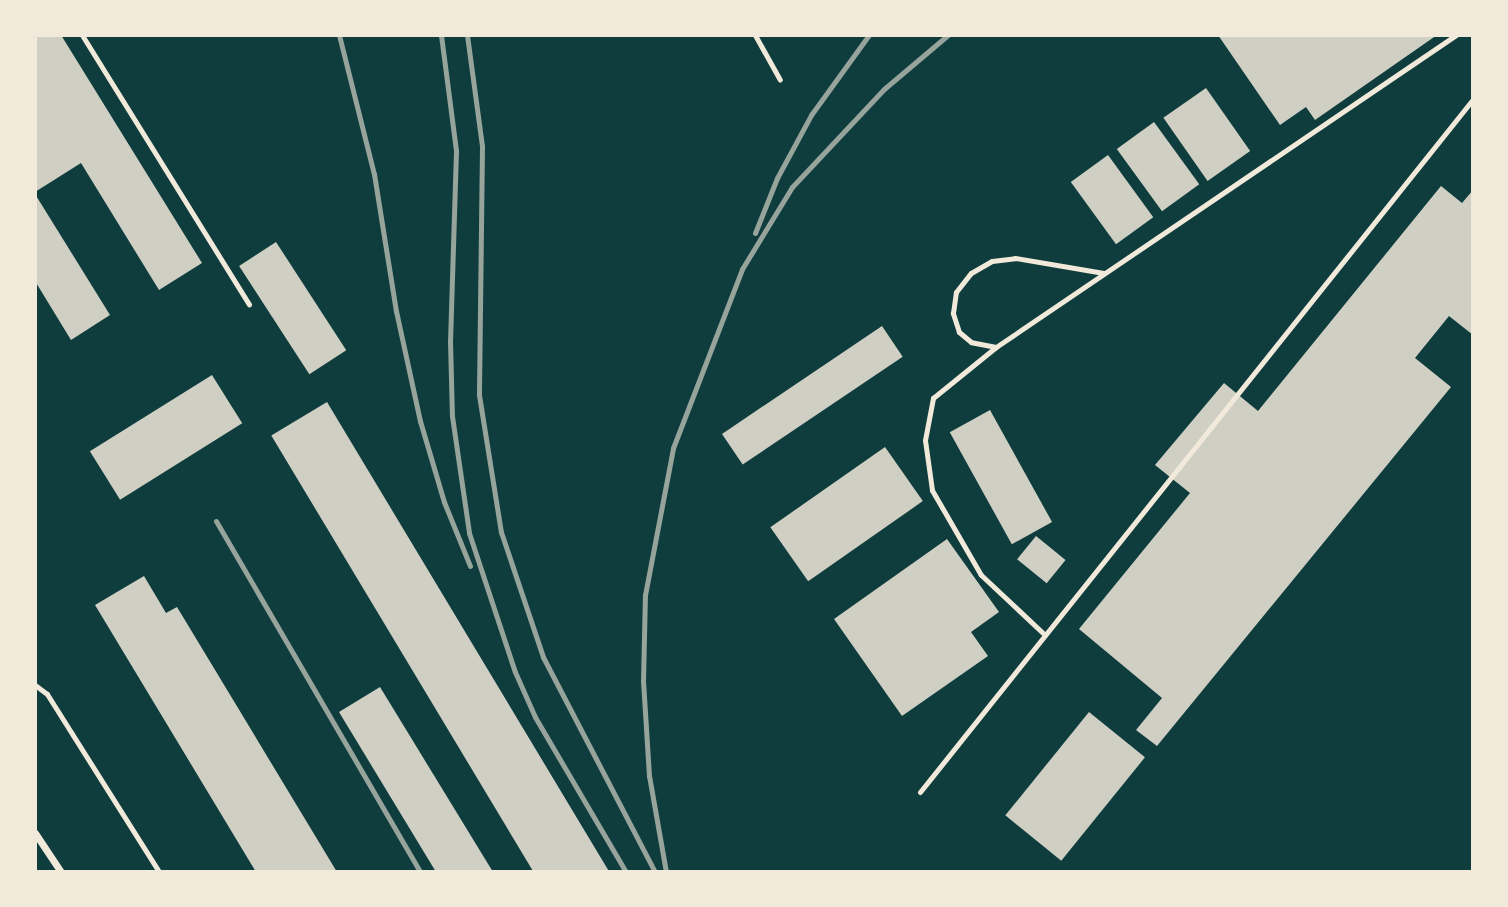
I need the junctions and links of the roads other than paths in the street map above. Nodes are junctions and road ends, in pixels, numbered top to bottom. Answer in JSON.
{"nodes":[{"id":1,"x":82,"y":35,"type":"edge"},
{"id":2,"x":755,"y":35,"type":"edge"},
{"id":3,"x":1456,"y":35,"type":"edge"},
{"id":4,"x":780,"y":80,"type":"dead end"},
{"id":5,"x":1473,"y":99,"type":"edge"},
{"id":6,"x":1104,"y":273,"type":"junction"},
{"id":7,"x":249,"y":304,"type":"dead end"},
{"id":8,"x":996,"y":347,"type":"junction"},
{"id":9,"x":1045,"y":635,"type":"junction"},
{"id":10,"x":35,"y":685,"type":"edge"},
{"id":11,"x":920,"y":792,"type":"dead end"},
{"id":12,"x":35,"y":833,"type":"edge"},
{"id":13,"x":61,"y":872,"type":"edge"},
{"id":14,"x":159,"y":872,"type":"edge"}],
"edges":[{"from":1,"to":7,"type":"lane"},
{"from":2,"to":4,"type":"lane"},
{"from":3,"to":6,"type":"lane"},
{"from":5,"to":9,"type":"lane"},
{"from":6,"to":8,"type":"lane"},
{"from":6,"to":8,"type":"lane"},
{"from":8,"to":9,"type":"lane"},
{"from":9,"to":11,"type":"lane"},
{"from":10,"to":14,"type":"lane"},
{"from":12,"to":13,"type":"street"}]}
